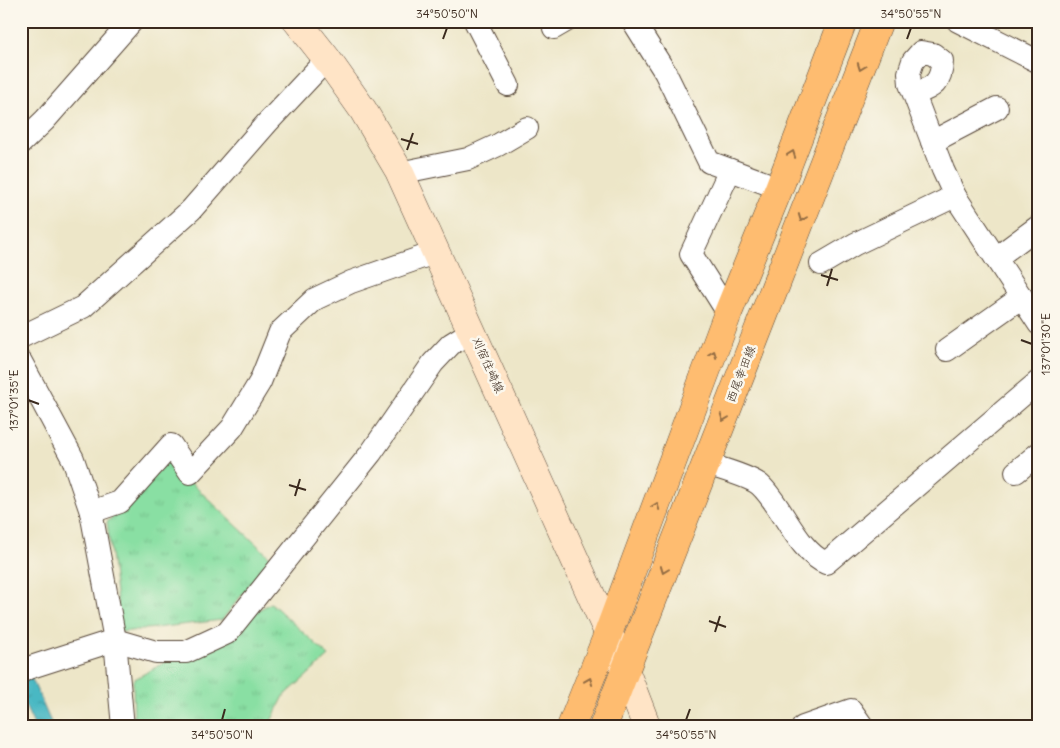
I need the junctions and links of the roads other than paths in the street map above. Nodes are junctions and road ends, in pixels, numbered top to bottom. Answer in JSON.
{"nodes":[{"id":1,"x":132,"y":21,"type":"edge"},
{"id":2,"x":297,"y":21,"type":"edge"},
{"id":3,"x":475,"y":21,"type":"edge"},
{"id":4,"x":633,"y":21,"type":"edge"},
{"id":5,"x":843,"y":21,"type":"edge"},
{"id":6,"x":879,"y":21,"type":"edge"},
{"id":7,"x":958,"y":21,"type":"edge"},
{"id":8,"x":327,"y":59,"type":"junction"},
{"id":9,"x":1039,"y":62,"type":"edge"},
{"id":10,"x":508,"y":85,"type":"dead end"},
{"id":11,"x":914,"y":94,"type":"dead end"},
{"id":12,"x":997,"y":108,"type":"dead end"},
{"id":13,"x":527,"y":128,"type":"dead end"},
{"id":14,"x":21,"y":142,"type":"edge"},
{"id":15,"x":932,"y":142,"type":"junction"},
{"id":16,"x":730,"y":170,"type":"junction"},
{"id":17,"x":400,"y":173,"type":"junction"},
{"id":18,"x":779,"y":188,"type":"junction"},
{"id":19,"x":955,"y":196,"type":"junction"},
{"id":20,"x":1039,"y":226,"type":"edge"},
{"id":21,"x":437,"y":252,"type":"junction"},
{"id":22,"x":996,"y":258,"type":"junction"},
{"id":23,"x":821,"y":264,"type":"dead end"},
{"id":24,"x":1022,"y":297,"type":"junction"},
{"id":25,"x":728,"y":314,"type":"junction"},
{"id":26,"x":1039,"y":324,"type":"edge"},
{"id":27,"x":472,"y":331,"type":"junction"},
{"id":28,"x":21,"y":337,"type":"edge"},
{"id":29,"x":947,"y":350,"type":"dead end"},
{"id":30,"x":21,"y":362,"type":"edge"},
{"id":31,"x":1039,"y":381,"type":"edge"},
{"id":32,"x":1039,"y":453,"type":"edge"},
{"id":33,"x":706,"y":464,"type":"junction"},
{"id":34,"x":1016,"y":472,"type":"dead end"},
{"id":35,"x":92,"y":512,"type":"junction"},
{"id":36,"x":608,"y":634,"type":"junction"},
{"id":37,"x":115,"y":640,"type":"junction"},
{"id":38,"x":624,"y":670,"type":"junction"},
{"id":39,"x":21,"y":672,"type":"edge"},
{"id":40,"x":123,"y":727,"type":"edge"},
{"id":41,"x":571,"y":727,"type":"edge"},
{"id":42,"x":603,"y":727,"type":"edge"},
{"id":43,"x":646,"y":727,"type":"edge"},
{"id":44,"x":803,"y":727,"type":"edge"},
{"id":45,"x":863,"y":727,"type":"edge"}],
"edges":[{"from":1,"to":14,"type":"street"},
{"from":2,"to":8,"type":"main road","name":"刈宿住崎線"},
{"from":3,"to":10,"type":"street"},
{"from":4,"to":16,"type":"street"},
{"from":18,"to":5,"type":"main road","one_way":true},
{"from":6,"to":33,"type":"main road","name":"西尾幸田線","one_way":true},
{"from":7,"to":9,"type":"street"},
{"from":8,"to":17,"type":"main road","name":"刈宿住崎線"},
{"from":8,"to":28,"type":"street"},
{"from":11,"to":15,"type":"street"},
{"from":12,"to":15,"type":"street"},
{"from":13,"to":17,"type":"street"},
{"from":15,"to":19,"type":"street"},
{"from":16,"to":18,"type":"street"},
{"from":16,"to":25,"type":"street"},
{"from":17,"to":21,"type":"main road","name":"刈宿住崎線"},
{"from":18,"to":25,"type":"main road"},
{"from":19,"to":22,"type":"street"},
{"from":19,"to":23,"type":"street"},
{"from":20,"to":22,"type":"street"},
{"from":21,"to":27,"type":"main road","name":"刈宿住崎線"},
{"from":21,"to":35,"type":"street"},
{"from":22,"to":24,"type":"street"},
{"from":24,"to":26,"type":"street"},
{"from":24,"to":29,"type":"street"},
{"from":36,"to":25,"type":"main road","one_way":true},
{"from":27,"to":36,"type":"main road","name":"刈宿住崎線"},
{"from":27,"to":37,"type":"street"},
{"from":30,"to":35,"type":"street"},
{"from":31,"to":33,"type":"street"},
{"from":32,"to":34,"type":"street"},
{"from":33,"to":38,"type":"main road","name":"西尾幸田線","one_way":true},
{"from":35,"to":37,"type":"street"},
{"from":36,"to":38,"type":"main road","name":"刈宿住崎線"},
{"from":41,"to":36,"type":"main road","one_way":true},
{"from":37,"to":39,"type":"street"},
{"from":37,"to":40,"type":"street"},
{"from":38,"to":42,"type":"main road","name":"西尾幸田線"},
{"from":38,"to":43,"type":"main road","name":"刈宿住崎線"},
{"from":44,"to":45,"type":"street"}]}
